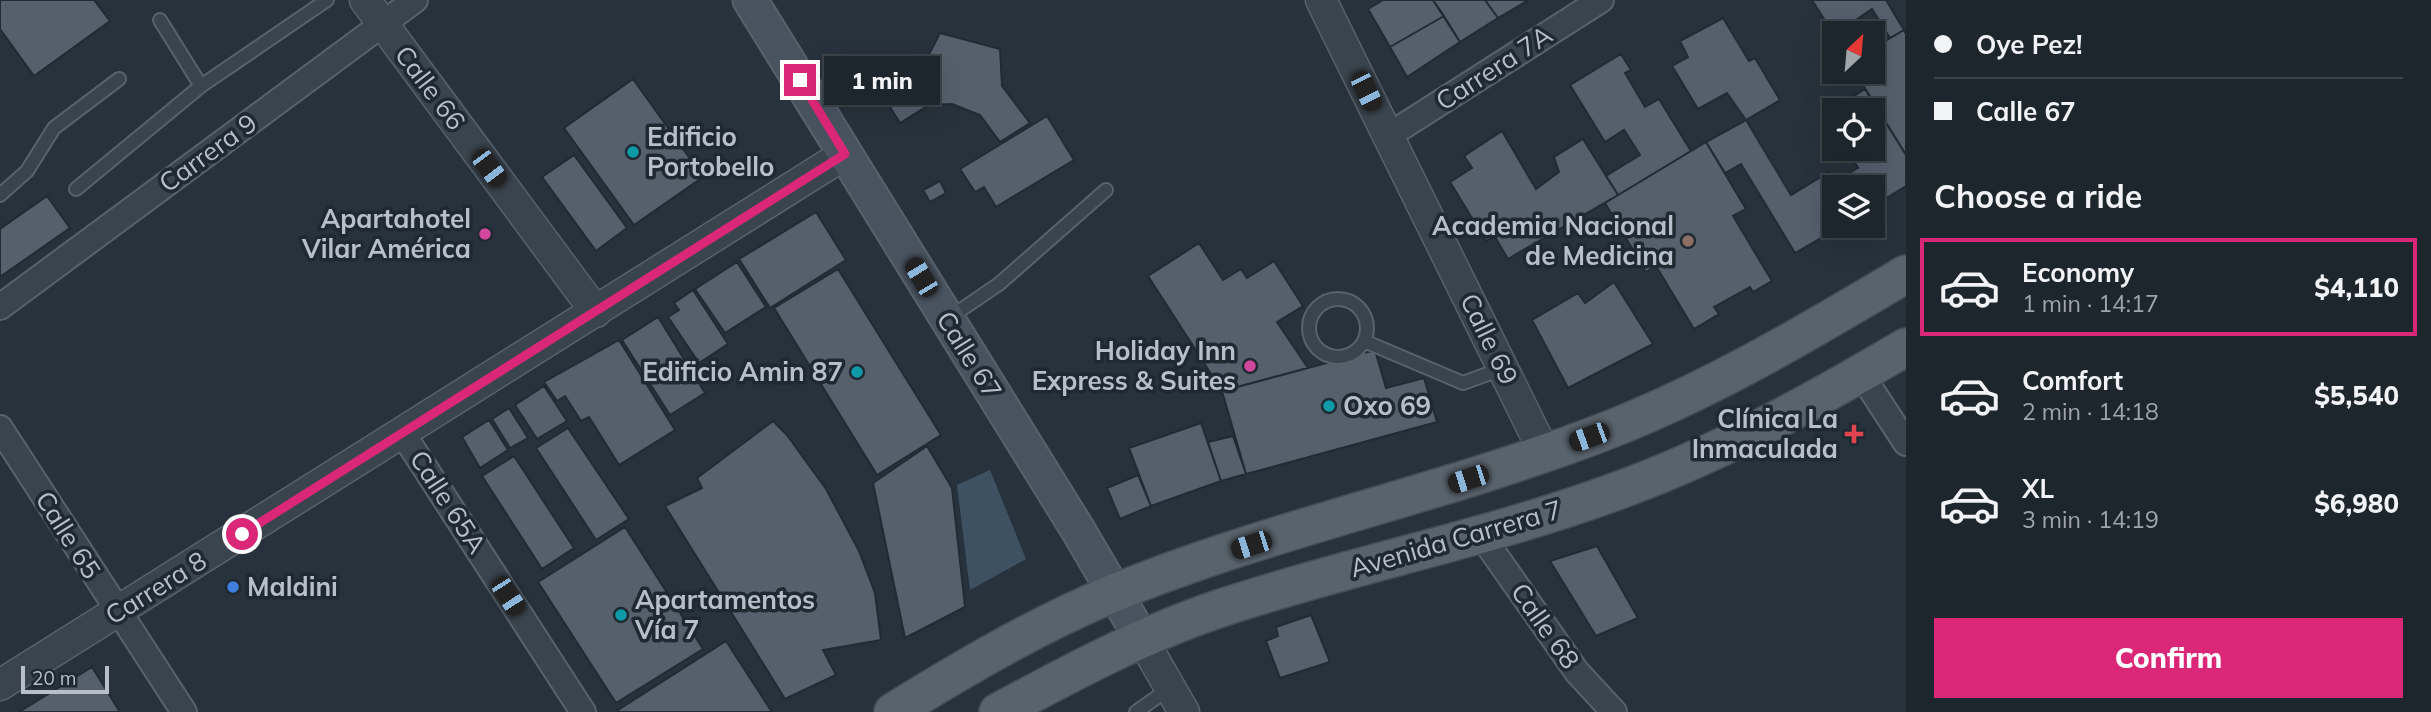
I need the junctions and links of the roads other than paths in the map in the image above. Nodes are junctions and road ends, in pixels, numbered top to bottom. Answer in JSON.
{"nodes":[{"id":1,"x":327,"y":0,"type":"edge"},
{"id":2,"x":365,"y":0,"type":"edge"},
{"id":3,"x":415,"y":0,"type":"edge"},
{"id":4,"x":750,"y":0,"type":"edge"},
{"id":5,"x":1321,"y":0,"type":"edge"},
{"id":6,"x":1601,"y":0,"type":"edge"},
{"id":7,"x":160,"y":20,"type":"dead end"},
{"id":8,"x":383,"y":24,"type":"junction"},
{"id":9,"x":119,"y":79,"type":"dead end"},
{"id":10,"x":201,"y":86,"type":"junction"},
{"id":11,"x":1388,"y":136,"type":"junction"},
{"id":12,"x":845,"y":154,"type":"junction"},
{"id":13,"x":76,"y":189,"type":"dead end"},
{"id":14,"x":1106,"y":190,"type":"dead end"},
{"id":15,"x":0,"y":195,"type":"edge"},
{"id":16,"x":1906,"y":274,"type":"edge"},
{"id":17,"x":0,"y":307,"type":"edge"},
{"id":18,"x":596,"y":312,"type":"junction"},
{"id":19,"x":947,"y":320,"type":"junction"},
{"id":20,"x":1364,"y":341,"type":"junction"},
{"id":21,"x":1904,"y":353,"type":"edge"},
{"id":22,"x":1504,"y":368,"type":"junction"},
{"id":23,"x":1861,"y":374,"type":"junction"},
{"id":24,"x":0,"y":428,"type":"edge"},
{"id":25,"x":403,"y":434,"type":"junction"},
{"id":26,"x":1906,"y":443,"type":"edge"},
{"id":27,"x":1545,"y":453,"type":"junction"},
{"id":28,"x":1481,"y":535,"type":"junction"},
{"id":29,"x":1115,"y":593,"type":"junction"},
{"id":30,"x":117,"y":612,"type":"junction"},
{"id":31,"x":1142,"y":639,"type":"junction"},
{"id":32,"x":0,"y":685,"type":"edge"},
{"id":33,"x":1177,"y":700,"type":"edge"},
{"id":34,"x":184,"y":712,"type":"edge"},
{"id":35,"x":583,"y":712,"type":"edge"},
{"id":36,"x":893,"y":712,"type":"edge"},
{"id":37,"x":998,"y":712,"type":"edge"},
{"id":38,"x":1136,"y":712,"type":"edge"},
{"id":39,"x":1614,"y":712,"type":"edge"}],
"edges":[{"from":1,"to":10,"type":"lane"},
{"from":2,"to":8,"type":"street","name":"Calle 66"},
{"from":3,"to":8,"type":"street","name":"Carrera 9"},
{"from":4,"to":12,"type":"main road","name":"Calle 67"},
{"from":5,"to":11,"type":"street","name":"Calle 69"},
{"from":6,"to":11,"type":"street","name":"Carrera 7A"},
{"from":7,"to":10,"type":"lane"},
{"from":8,"to":17,"type":"street","name":"Carrera 9"},
{"from":8,"to":18,"type":"street","name":"Calle 66"},
{"from":9,"to":15,"type":"lane"},
{"from":10,"to":13,"type":"lane"},
{"from":11,"to":22,"type":"street","name":"Calle 69"},
{"from":12,"to":18,"type":"street","name":"Carrera 8"},
{"from":12,"to":19,"type":"main road","name":"Calle 67"},
{"from":14,"to":19,"type":"lane"},
{"from":16,"to":27,"type":"main road","name":"Avenida Carrera 7"},
{"from":18,"to":25,"type":"street","name":"Carrera 8"},
{"from":19,"to":29,"type":"main road","name":"Calle 67"},
{"from":20,"to":20,"type":"lane"},
{"from":20,"to":22,"type":"lane"},
{"from":21,"to":23,"type":"main road","name":"Avenida Carrera 7"},
{"from":22,"to":27,"type":"street","name":"Calle 69"},
{"from":23,"to":26,"type":"street"},
{"from":23,"to":28,"type":"main road","name":"Avenida Carrera 7"},
{"from":24,"to":30,"type":"street","name":"Calle 65"},
{"from":25,"to":30,"type":"street","name":"Carrera 8"},
{"from":25,"to":35,"type":"street","name":"Calle 65A"},
{"from":27,"to":29,"type":"main road","name":"Avenida Carrera 7"},
{"from":28,"to":31,"type":"main road","name":"Avenida Carrera 7"},
{"from":28,"to":39,"type":"street","name":"Calle 68"},
{"from":29,"to":31,"type":"main road","name":"Calle 67"},
{"from":29,"to":36,"type":"main road","name":"Avenida Carrera 7"},
{"from":30,"to":32,"type":"street","name":"Carrera 8"},
{"from":30,"to":34,"type":"street","name":"Calle 65"},
{"from":31,"to":33,"type":"street","name":"Calle 67"},
{"from":31,"to":37,"type":"main road","name":"Avenida Carrera 7"},
{"from":33,"to":38,"type":"lane"}]}
